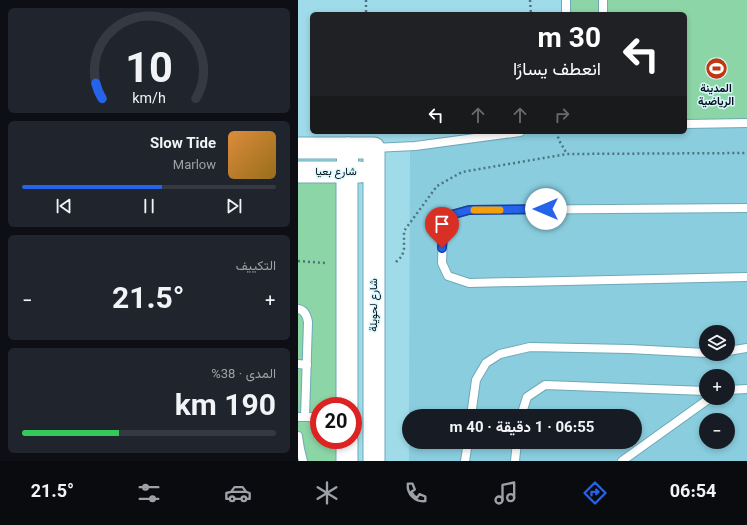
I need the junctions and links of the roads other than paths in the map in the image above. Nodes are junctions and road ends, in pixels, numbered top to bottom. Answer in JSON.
{"nodes":[{"id":1,"x":566,"y":0,"type":"edge"},
{"id":2,"x":603,"y":0,"type":"edge"},
{"id":3,"x":566,"y":12,"type":"edge"},
{"id":4,"x":603,"y":12,"type":"edge"},
{"id":5,"x":747,"y":123,"type":"edge"},
{"id":6,"x":687,"y":124,"type":"edge"},
{"id":7,"x":505,"y":134,"type":"edge"},
{"id":8,"x":298,"y":148,"type":"edge"},
{"id":9,"x":348,"y":148,"type":"junction"},
{"id":10,"x":374,"y":148,"type":"junction"},
{"id":11,"x":298,"y":172,"type":"edge"},
{"id":12,"x":347,"y":172,"type":"junction"},
{"id":13,"x":374,"y":172,"type":"junction"},
{"id":14,"x":747,"y":208,"type":"edge"},
{"id":15,"x":747,"y":277,"type":"edge"},
{"id":16,"x":298,"y":309,"type":"edge"},
{"id":17,"x":747,"y":348,"type":"edge"},
{"id":18,"x":735,"y":350,"type":"edge"},
{"id":19,"x":699,"y":353,"type":"edge"},
{"id":20,"x":302,"y":365,"type":"edge"},
{"id":21,"x":747,"y":389,"type":"edge"},
{"id":22,"x":735,"y":390,"type":"edge"},
{"id":23,"x":699,"y":391,"type":"edge"},
{"id":24,"x":344,"y":397,"type":"edge"},
{"id":25,"x":700,"y":405,"type":"edge"},
{"id":26,"x":472,"y":409,"type":"edge"},
{"id":27,"x":523,"y":409,"type":"edge"},
{"id":28,"x":301,"y":417,"type":"edge"},
{"id":29,"x":298,"y":436,"type":"edge"},
{"id":30,"x":347,"y":449,"type":"edge"},
{"id":31,"x":467,"y":449,"type":"edge"},
{"id":32,"x":516,"y":449,"type":"edge"},
{"id":33,"x":301,"y":457,"type":"edge"},
{"id":34,"x":347,"y":461,"type":"edge"},
{"id":35,"x":374,"y":461,"type":"edge"},
{"id":36,"x":465,"y":461,"type":"edge"},
{"id":37,"x":515,"y":461,"type":"edge"},
{"id":38,"x":622,"y":461,"type":"edge"}],
"edges":[{"from":1,"to":3,"type":"lane"},
{"from":2,"to":4,"type":"lane"},
{"from":5,"to":6,"type":"lane"},
{"from":7,"to":10,"type":"lane"},
{"from":8,"to":9,"type":"street"},
{"from":9,"to":10,"type":"street"},
{"from":9,"to":12,"type":"street"},
{"from":10,"to":13,"type":"street","name":"شارع لحويلة"},
{"from":11,"to":12,"type":"street","name":"شارع بعيا"},
{"from":12,"to":13,"type":"street","name":"شارع بعيا"},
{"from":12,"to":24,"type":"street"},
{"from":13,"to":35,"type":"street","name":"شارع لحويلة"},
{"from":14,"to":15,"type":"lane"},
{"from":16,"to":20,"type":"lane"},
{"from":17,"to":18,"type":"lane"},
{"from":19,"to":26,"type":"lane"},
{"from":20,"to":28,"type":"lane"},
{"from":21,"to":22,"type":"lane"},
{"from":23,"to":27,"type":"lane"},
{"from":25,"to":38,"type":"lane"},
{"from":29,"to":33,"type":"lane"},
{"from":30,"to":34,"type":"street"},
{"from":31,"to":36,"type":"lane"},
{"from":32,"to":37,"type":"lane"}]}
